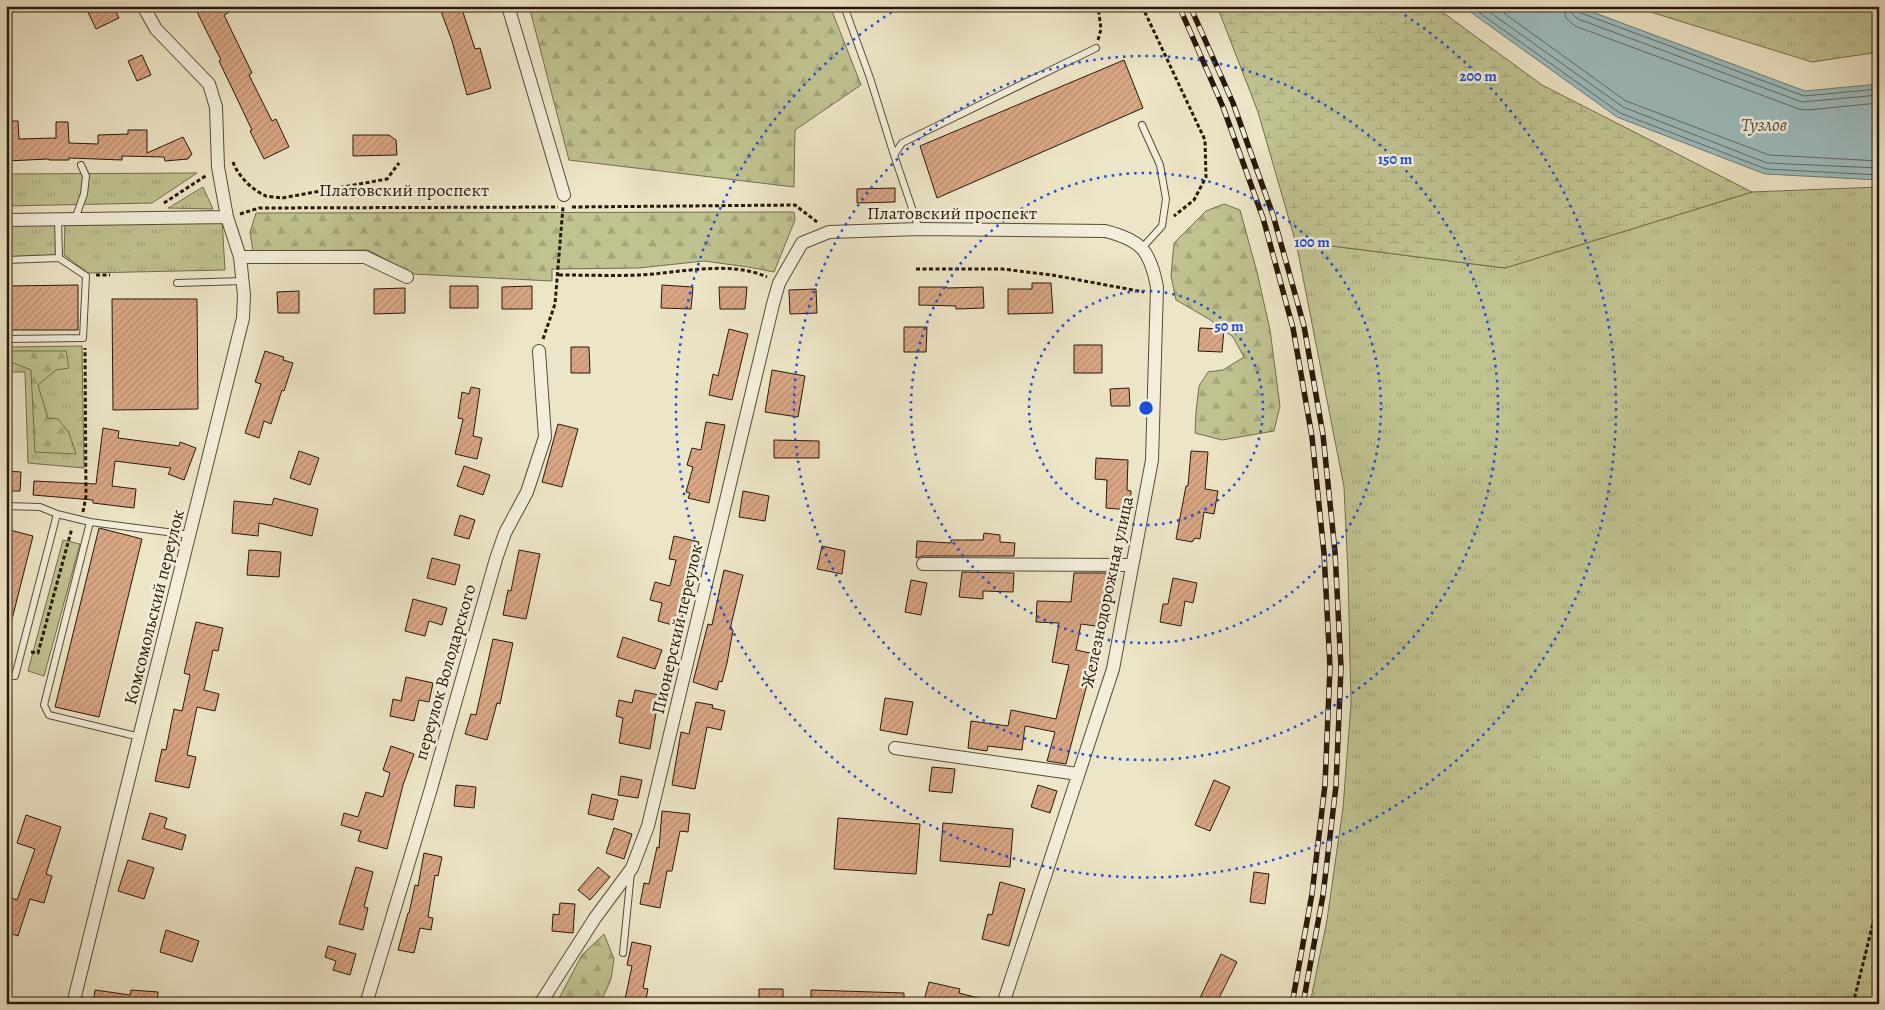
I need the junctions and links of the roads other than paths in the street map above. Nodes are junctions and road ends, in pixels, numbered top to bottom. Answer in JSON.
{"nodes":[{"id":1,"x":143,"y":6,"type":"edge"},
{"id":2,"x":508,"y":6,"type":"edge"},
{"id":3,"x":844,"y":6,"type":"edge"},
{"id":4,"x":1096,"y":48,"type":"road end"},
{"id":5,"x":1142,"y":125,"type":"dead end"},
{"id":6,"x":894,"y":155,"type":"junction"},
{"id":7,"x":81,"y":165,"type":"dead end"},
{"id":8,"x":564,"y":195,"type":"road end"},
{"id":9,"x":227,"y":217,"type":"junction"},
{"id":10,"x":58,"y":219,"type":"junction"},
{"id":11,"x":75,"y":219,"type":"junction"},
{"id":12,"x":6,"y":220,"type":"edge"},
{"id":13,"x":919,"y":229,"type":"junction"},
{"id":14,"x":802,"y":243,"type":"joint"},
{"id":15,"x":1142,"y":248,"type":"junction"},
{"id":16,"x":240,"y":257,"type":"junction"},
{"id":17,"x":59,"y":258,"type":"junction"},
{"id":18,"x":6,"y":260,"type":"edge"},
{"id":19,"x":407,"y":277,"type":"dead end"},
{"id":20,"x":243,"y":281,"type":"junction"},
{"id":21,"x":178,"y":283,"type":"dead end"},
{"id":22,"x":6,"y":339,"type":"edge"},
{"id":23,"x":539,"y":351,"type":"road end"},
{"id":24,"x":6,"y":506,"type":"edge"},
{"id":25,"x":57,"y":514,"type":"junction"},
{"id":26,"x":90,"y":522,"type":"junction"},
{"id":27,"x":190,"y":535,"type":"junction"},
{"id":28,"x":923,"y":564,"type":"dead end"},
{"id":29,"x":1132,"y":565,"type":"junction"},
{"id":30,"x":6,"y":675,"type":"edge"},
{"id":31,"x":140,"y":737,"type":"junction"},
{"id":32,"x":895,"y":748,"type":"dead end"},
{"id":33,"x":1078,"y":774,"type":"junction"},
{"id":34,"x":632,"y":868,"type":"junction"},
{"id":35,"x":623,"y":953,"type":"dead end"},
{"id":36,"x":73,"y":1004,"type":"edge"},
{"id":37,"x":366,"y":1004,"type":"edge"},
{"id":38,"x":540,"y":1004,"type":"edge"},
{"id":39,"x":1003,"y":1004,"type":"edge"}],
"edges":[{"from":1,"to":9,"type":"street","name":"Комсомольский переулок"},
{"from":2,"to":8,"type":"street"},
{"from":3,"to":6,"type":"lane"},
{"from":4,"to":6,"type":"lane"},
{"from":5,"to":15,"type":"lane"},
{"from":6,"to":13,"type":"lane"},
{"from":7,"to":11,"type":"lane"},
{"from":9,"to":11,"type":"street"},
{"from":9,"to":16,"type":"street","name":"Комсомольский переулок"},
{"from":10,"to":11,"type":"street"},
{"from":10,"to":12,"type":"street"},
{"from":10,"to":17,"type":"lane"},
{"from":13,"to":14,"type":"street","name":"Платовский проспект"},
{"from":13,"to":15,"type":"street","name":"Платовский проспект"},
{"from":14,"to":34,"type":"street","name":"Пионерский переулок"},
{"from":15,"to":29,"type":"street","name":"Железнодорожная улица"},
{"from":16,"to":19,"type":"street"},
{"from":16,"to":20,"type":"street","name":"Комсомольский переулок"},
{"from":17,"to":18,"type":"lane"},
{"from":17,"to":22,"type":"lane"},
{"from":20,"to":21,"type":"lane"},
{"from":20,"to":27,"type":"street","name":"Комсомольский переулок"},
{"from":23,"to":37,"type":"street","name":"переулок Володарского"},
{"from":24,"to":25,"type":"lane"},
{"from":25,"to":26,"type":"lane"},
{"from":25,"to":30,"type":"lane"},
{"from":26,"to":27,"type":"lane"},
{"from":26,"to":31,"type":"lane"},
{"from":27,"to":31,"type":"street","name":"Комсомольский переулок"},
{"from":28,"to":29,"type":"street"},
{"from":29,"to":33,"type":"street","name":"Железнодорожная улица"},
{"from":31,"to":36,"type":"street","name":"Комсомольский переулок"},
{"from":32,"to":33,"type":"street"},
{"from":33,"to":39,"type":"street","name":"Железнодорожная улица"},
{"from":34,"to":35,"type":"lane"},
{"from":34,"to":38,"type":"street","name":"Пионерский переулок"}]}
